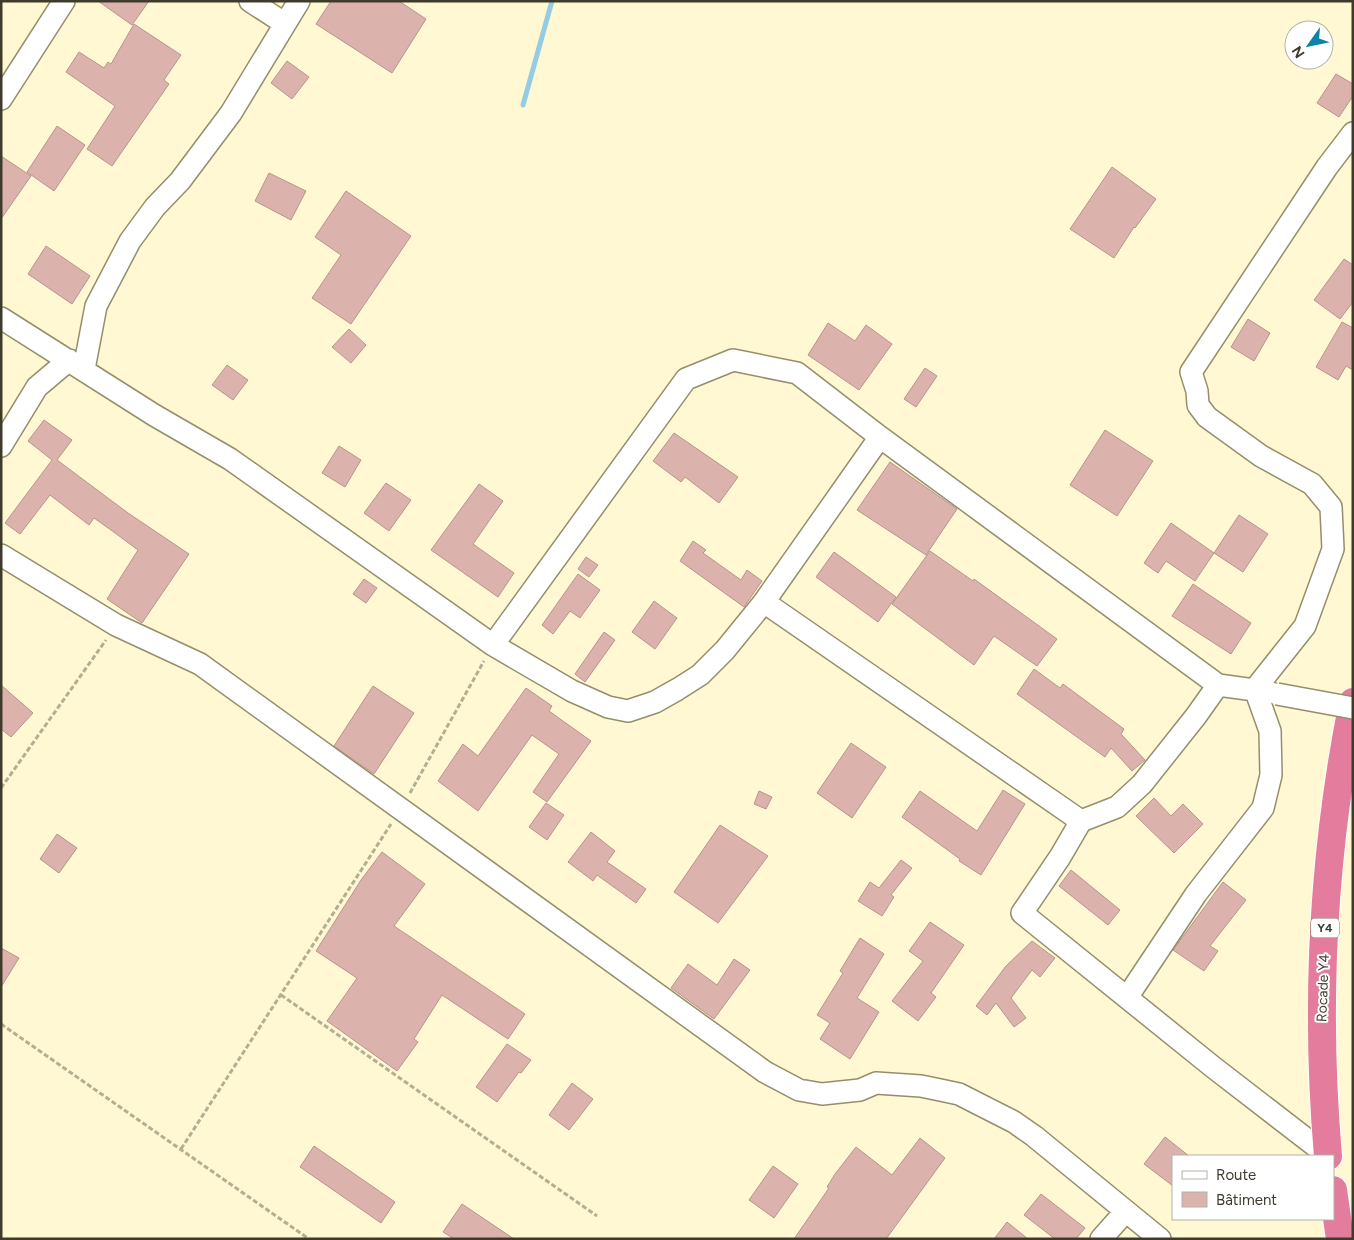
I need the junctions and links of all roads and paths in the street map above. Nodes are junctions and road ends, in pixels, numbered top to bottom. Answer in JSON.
{"nodes":[{"id":1,"x":64,"y":1,"type":"edge"},
{"id":2,"x":250,"y":1,"type":"edge"},
{"id":3,"x":299,"y":1,"type":"edge"},
{"id":4,"x":284,"y":23,"type":"junction"},
{"id":5,"x":1,"y":99,"type":"edge"},
{"id":6,"x":1353,"y":133,"type":"edge"},
{"id":7,"x":1,"y":318,"type":"edge"},
{"id":8,"x":76,"y":365,"type":"junction"},
{"id":9,"x":880,"y":438,"type":"junction"},
{"id":10,"x":1,"y":446,"type":"edge"},
{"id":11,"x":1,"y":555,"type":"edge"},
{"id":12,"x":764,"y":602,"type":"junction"},
{"id":13,"x":116,"y":625,"type":"junction"},
{"id":14,"x":494,"y":645,"type":"junction"},
{"id":15,"x":1218,"y":685,"type":"junction"},
{"id":16,"x":1255,"y":689,"type":"junction"},
{"id":17,"x":1353,"y":702,"type":"edge"},
{"id":18,"x":1353,"y":708,"type":"edge"},
{"id":19,"x":1,"y":788,"type":"edge"},
{"id":20,"x":400,"y":810,"type":"junction"},
{"id":21,"x":1081,"y":821,"type":"junction"},
{"id":22,"x":281,"y":995,"type":"junction"},
{"id":23,"x":1128,"y":996,"type":"junction"},
{"id":24,"x":1,"y":1024,"type":"edge"},
{"id":25,"x":180,"y":1148,"type":"junction"},
{"id":26,"x":1326,"y":1155,"type":"edge"},
{"id":27,"x":1327,"y":1155,"type":"edge"},
{"id":28,"x":1334,"y":1197,"type":"edge"},
{"id":29,"x":1125,"y":1212,"type":"junction"},
{"id":30,"x":598,"y":1216,"type":"dead end"},
{"id":31,"x":309,"y":1239,"type":"edge"},
{"id":32,"x":1102,"y":1239,"type":"edge"},
{"id":33,"x":1160,"y":1239,"type":"edge"},
{"id":34,"x":1340,"y":1239,"type":"edge"}],
"edges":[{"from":1,"to":5,"type":"street"},
{"from":2,"to":4,"type":"street"},
{"from":3,"to":4,"type":"street"},
{"from":4,"to":8,"type":"street"},
{"from":6,"to":16,"type":"street"},
{"from":7,"to":8,"type":"street"},
{"from":8,"to":10,"type":"street"},
{"from":8,"to":14,"type":"street"},
{"from":9,"to":12,"type":"street"},
{"from":9,"to":14,"type":"street"},
{"from":9,"to":15,"type":"street"},
{"from":11,"to":13,"type":"street"},
{"from":12,"to":14,"type":"street"},
{"from":12,"to":21,"type":"street"},
{"from":13,"to":19,"type":"path"},
{"from":13,"to":20,"type":"street"},
{"from":14,"to":20,"type":"path"},
{"from":15,"to":16,"type":"street"},
{"from":15,"to":21,"type":"street"},
{"from":16,"to":18,"type":"street","bridge":true},
{"from":16,"to":23,"type":"street"},
{"from":17,"to":27,"type":"highway","name":"Rocade Y4","number":"Y4"},
{"from":20,"to":22,"type":"path"},
{"from":20,"to":29,"type":"street"},
{"from":21,"to":23,"type":"street"},
{"from":22,"to":25,"type":"path"},
{"from":22,"to":30,"type":"path"},
{"from":23,"to":26,"type":"street"},
{"from":24,"to":25,"type":"path"},
{"from":25,"to":31,"type":"path"},
{"from":28,"to":34,"type":"highway"},
{"from":29,"to":32,"type":"street"},
{"from":29,"to":33,"type":"street"}]}
